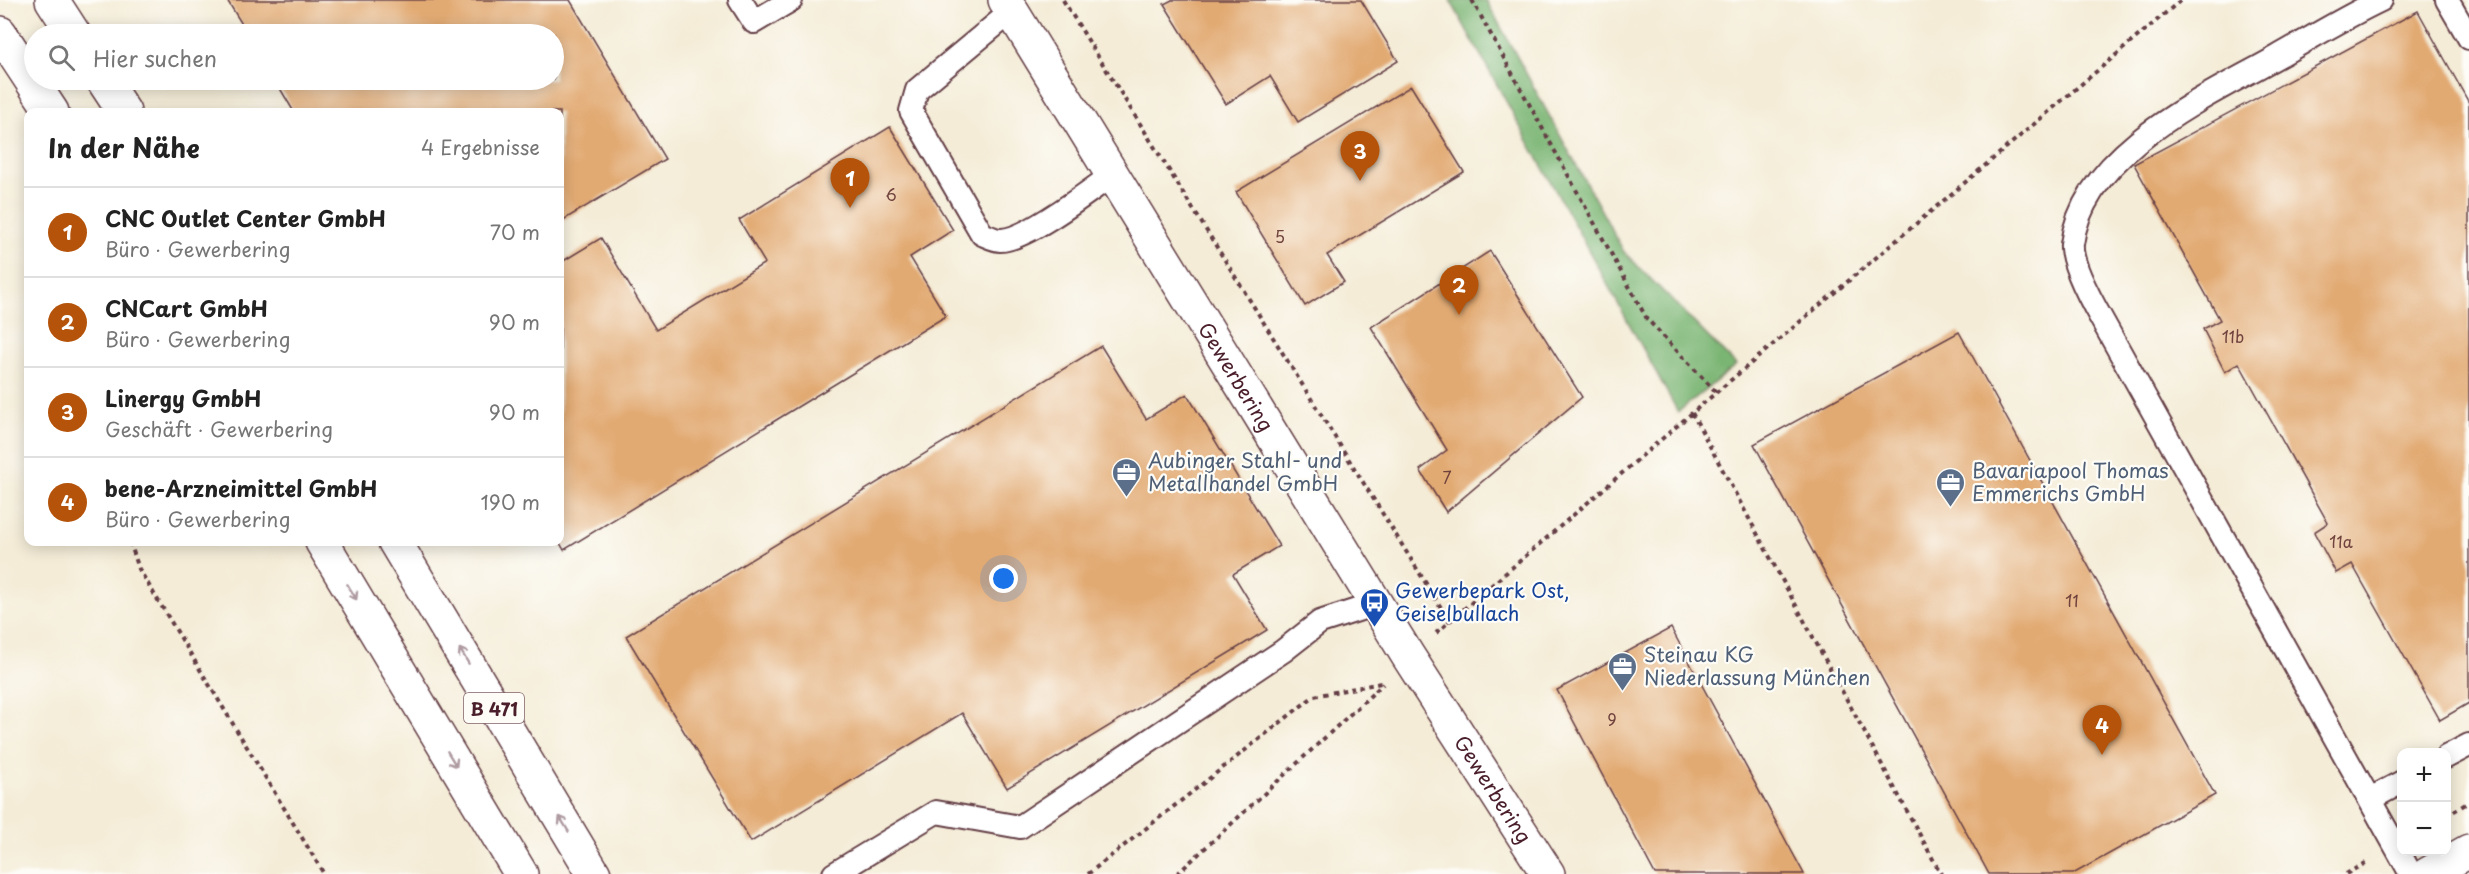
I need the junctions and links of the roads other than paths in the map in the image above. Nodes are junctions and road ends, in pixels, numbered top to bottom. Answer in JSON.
{"nodes":[{"id":1,"x":52,"y":0,"type":"edge"},
{"id":2,"x":740,"y":0,"type":"edge"},
{"id":3,"x":791,"y":0,"type":"edge"},
{"id":4,"x":2381,"y":0,"type":"edge"},
{"id":5,"x":2447,"y":0,"type":"edge"},
{"id":6,"x":1008,"y":6,"type":"edge"},
{"id":7,"x":68,"y":24,"type":"edge"},
{"id":8,"x":0,"y":33,"type":"edge"},
{"id":9,"x":2469,"y":38,"type":"edge"},
{"id":10,"x":24,"y":69,"type":"edge"},
{"id":11,"x":38,"y":90,"type":"edge"},
{"id":12,"x":110,"y":90,"type":"edge"},
{"id":13,"x":49,"y":108,"type":"edge"},
{"id":14,"x":121,"y":108,"type":"edge"},
{"id":15,"x":1112,"y":175,"type":"junction"},
{"id":16,"x":324,"y":546,"type":"edge"},
{"id":17,"x":397,"y":546,"type":"edge"},
{"id":18,"x":1376,"y":604,"type":"junction"},
{"id":19,"x":2469,"y":745,"type":"edge"},
{"id":20,"x":2451,"y":754,"type":"edge"},
{"id":21,"x":2397,"y":785,"type":"edge"},
{"id":22,"x":2370,"y":799,"type":"junction"},
{"id":23,"x":2469,"y":851,"type":"edge"},
{"id":24,"x":521,"y":874,"type":"edge"},
{"id":25,"x":594,"y":874,"type":"edge"},
{"id":26,"x":834,"y":874,"type":"edge"},
{"id":27,"x":1548,"y":874,"type":"edge"},
{"id":28,"x":2411,"y":874,"type":"edge"},
{"id":29,"x":2428,"y":874,"type":"edge"}],
"edges":[{"from":1,"to":7,"type":"main road"},
{"from":2,"to":3,"type":"lane"},
{"from":4,"to":22,"type":"lane"},
{"from":5,"to":9,"type":"lane"},
{"from":6,"to":15,"type":"main road","name":"Gewerbering"},
{"from":6,"to":15,"type":"lane"},
{"from":8,"to":10,"type":"main road"},
{"from":11,"to":13,"type":"main road"},
{"from":12,"to":14,"type":"main road"},
{"from":15,"to":18,"type":"main road","name":"Gewerbering"},
{"from":16,"to":24,"type":"main road","number":"B 471","one_way":true},
{"from":25,"to":17,"type":"main road","number":"B 471","one_way":true},
{"from":18,"to":26,"type":"lane"},
{"from":18,"to":27,"type":"main road","name":"Gewerbering"},
{"from":19,"to":20,"type":"lane"},
{"from":21,"to":22,"type":"lane"},
{"from":22,"to":28,"type":"lane"},
{"from":23,"to":29,"type":"main road"}]}
